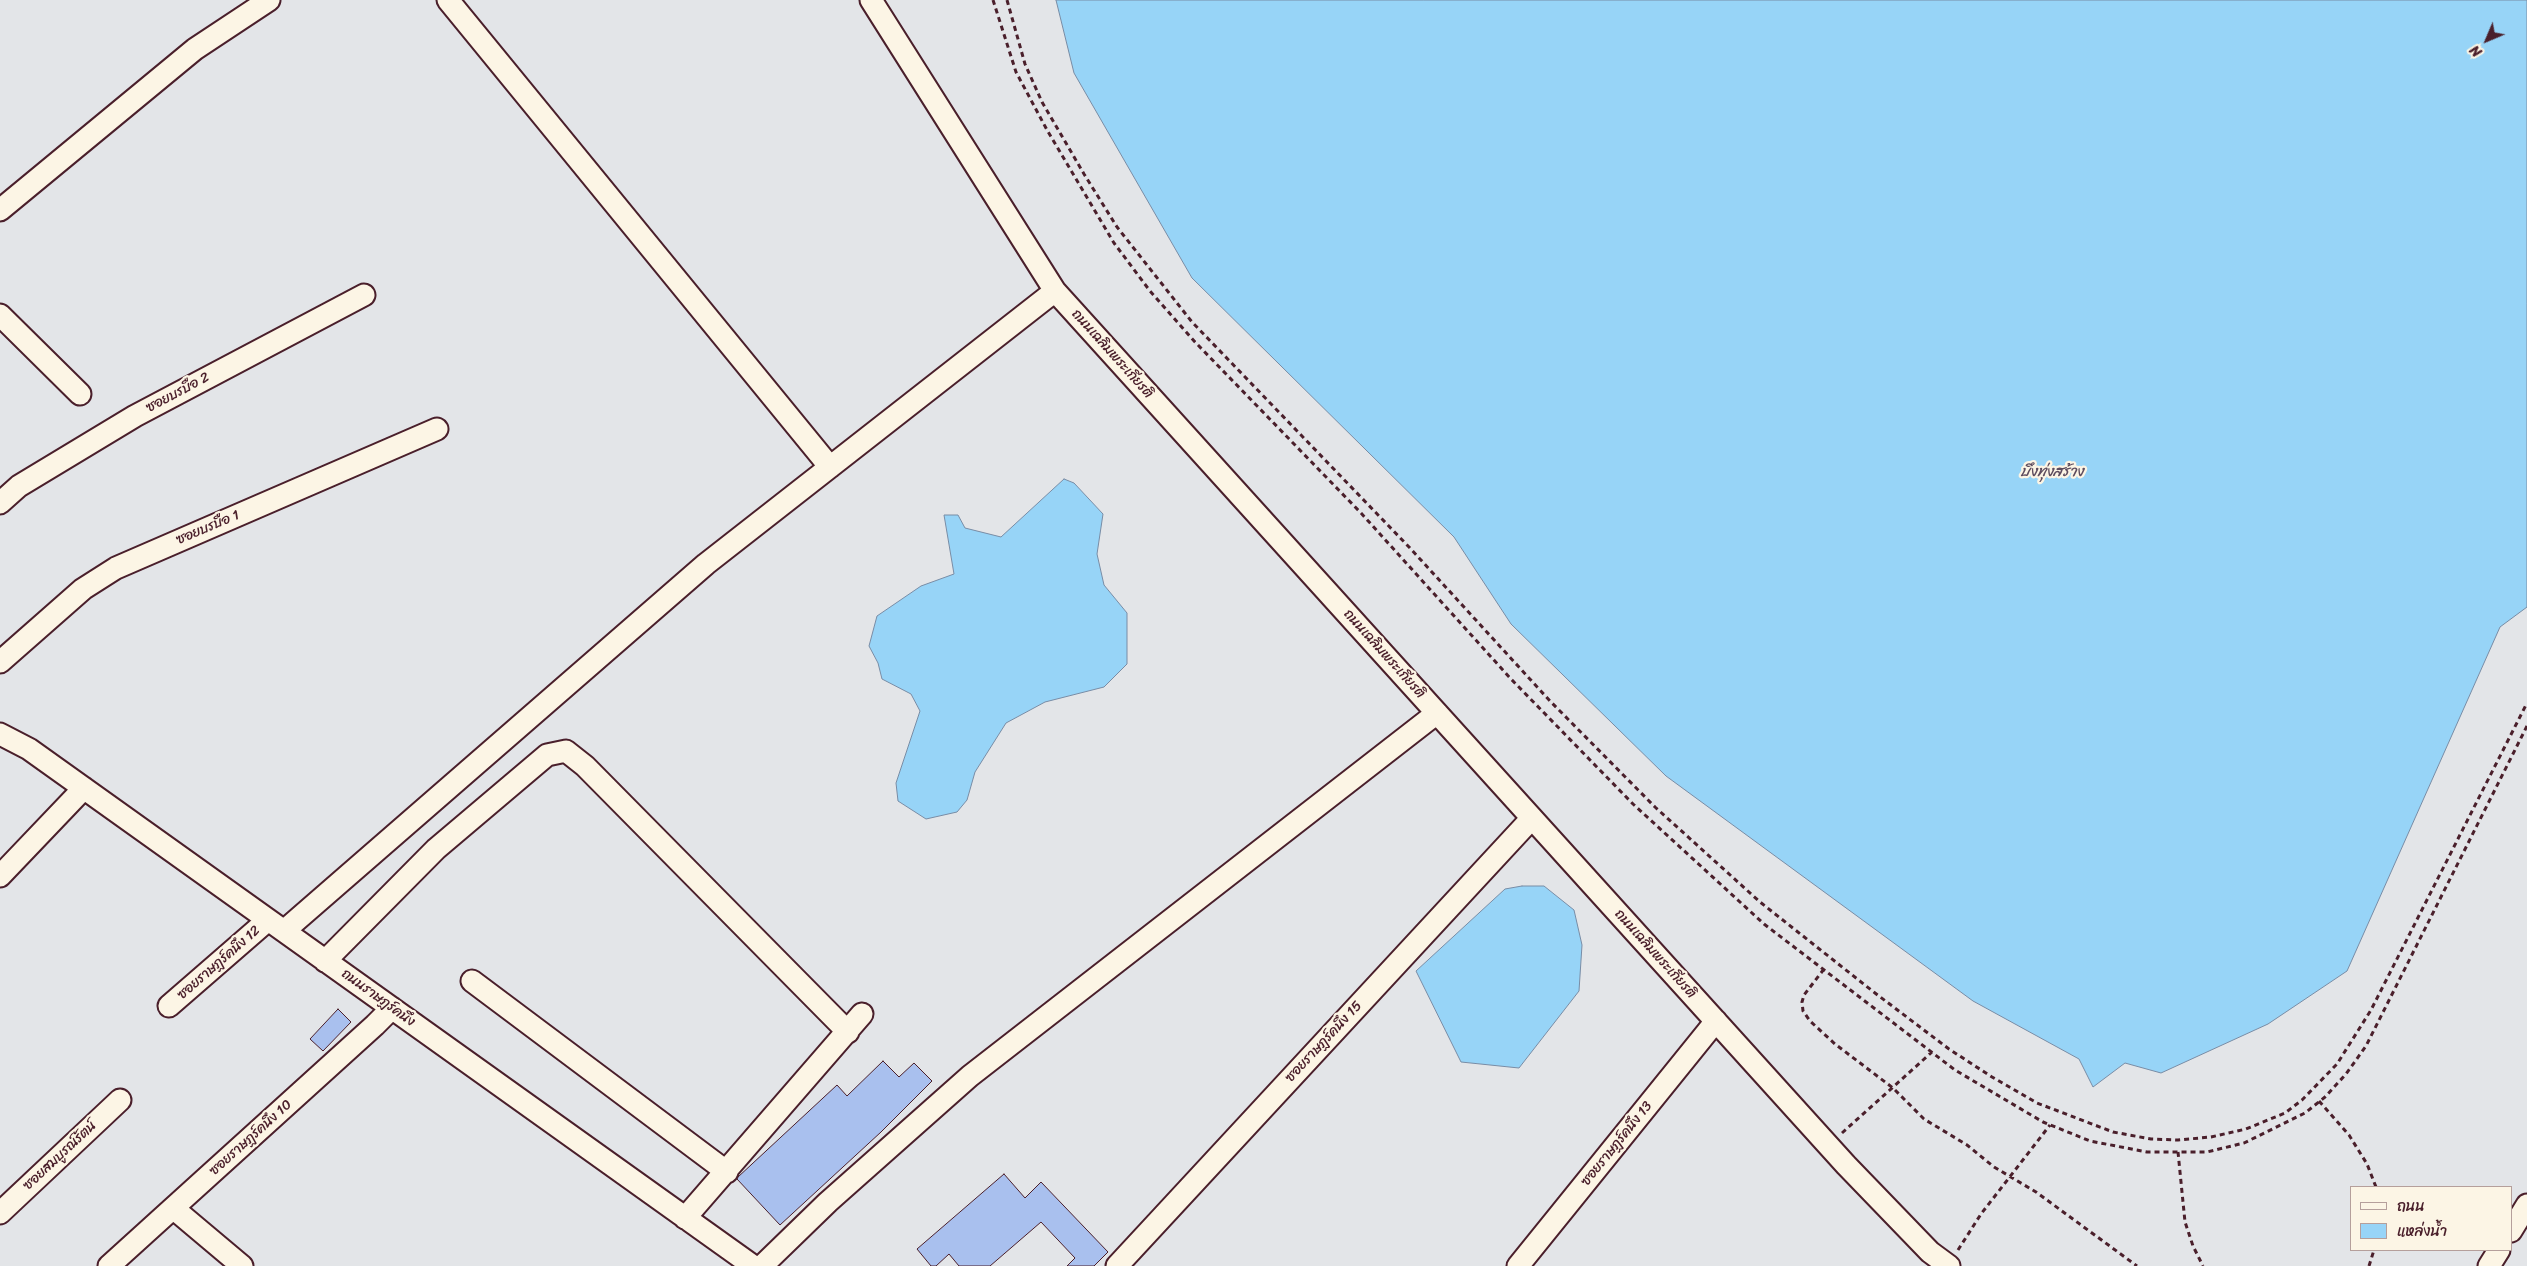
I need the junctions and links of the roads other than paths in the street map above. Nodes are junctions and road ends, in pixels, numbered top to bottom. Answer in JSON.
{"nodes":[{"id":1,"x":269,"y":0,"type":"edge"},
{"id":2,"x":448,"y":0,"type":"edge"},
{"id":3,"x":871,"y":0,"type":"edge"},
{"id":4,"x":0,"y":210,"type":"edge"},
{"id":5,"x":1055,"y":291,"type":"junction"},
{"id":6,"x":364,"y":295,"type":"dead end"},
{"id":7,"x":0,"y":315,"type":"edge"},
{"id":8,"x":80,"y":394,"type":"dead end"},
{"id":9,"x":437,"y":429,"type":"dead end"},
{"id":10,"x":830,"y":467,"type":"junction"},
{"id":11,"x":0,"y":503,"type":"edge"},
{"id":12,"x":0,"y":662,"type":"edge"},
{"id":13,"x":1437,"y":713,"type":"junction"},
{"id":14,"x":0,"y":734,"type":"edge"},
{"id":15,"x":84,"y":788,"type":"junction"},
{"id":16,"x":1532,"y":818,"type":"junction"},
{"id":17,"x":0,"y":876,"type":"edge"},
{"id":18,"x":276,"y":925,"type":"junction"},
{"id":19,"x":325,"y":961,"type":"junction"},
{"id":20,"x":472,"y":981,"type":"dead end"},
{"id":21,"x":169,"y":1006,"type":"dead end"},
{"id":22,"x":392,"y":1008,"type":"junction"},
{"id":23,"x":862,"y":1014,"type":"dead end"},
{"id":24,"x":1716,"y":1021,"type":"junction"},
{"id":25,"x":848,"y":1032,"type":"junction"},
{"id":26,"x":120,"y":1100,"type":"dead end"},
{"id":27,"x":727,"y":1172,"type":"junction"},
{"id":28,"x":2527,"y":1205,"type":"edge"},
{"id":29,"x":173,"y":1208,"type":"junction"},
{"id":30,"x":0,"y":1213,"type":"edge"},
{"id":31,"x":685,"y":1218,"type":"junction"},
{"id":32,"x":2512,"y":1229,"type":"edge"},
{"id":33,"x":2498,"y":1251,"type":"edge"},
{"id":34,"x":1925,"y":1259,"type":"edge"},
{"id":35,"x":109,"y":1266,"type":"edge"},
{"id":36,"x":242,"y":1266,"type":"edge"},
{"id":37,"x":753,"y":1266,"type":"edge"},
{"id":38,"x":762,"y":1266,"type":"edge"},
{"id":39,"x":1117,"y":1266,"type":"edge"},
{"id":40,"x":1518,"y":1266,"type":"edge"},
{"id":41,"x":1949,"y":1266,"type":"edge"},
{"id":42,"x":2489,"y":1266,"type":"edge"}],
"edges":[{"from":1,"to":4,"type":"street"},
{"from":2,"to":10,"type":"street"},
{"from":3,"to":5,"type":"street","name":"ถนนเฉลิมพระเกียรติ"},
{"from":5,"to":10,"type":"street","name":"ซอยราษฏร์คนึง 12"},
{"from":5,"to":13,"type":"street","name":"ถนนเฉลิมพระเกียรติ"},
{"from":6,"to":11,"type":"street","name":"ซอยบรบือ 2"},
{"from":7,"to":8,"type":"street"},
{"from":9,"to":12,"type":"street","name":"ซอยบรบือ 1"},
{"from":10,"to":18,"type":"street","name":"ซอยราษฏร์คนึง 12"},
{"from":13,"to":16,"type":"street","name":"ถนนเฉลิมพระเกียรติ"},
{"from":13,"to":38,"type":"street"},
{"from":14,"to":15,"type":"street","name":"ถนนราษฏร์คนึง"},
{"from":15,"to":17,"type":"street"},
{"from":15,"to":18,"type":"street","name":"ถนนราษฏร์คนึง"},
{"from":16,"to":24,"type":"street","name":"ถนนเฉลิมพระเกียรติ"},
{"from":16,"to":39,"type":"street","name":"ซอยราษฏร์คนึง 15"},
{"from":18,"to":19,"type":"street","name":"ถนนราษฏร์คนึง"},
{"from":18,"to":21,"type":"street","name":"ซอยราษฏร์คนึง 12"},
{"from":19,"to":22,"type":"street","name":"ถนนราษฏร์คนึง"},
{"from":19,"to":25,"type":"street"},
{"from":20,"to":27,"type":"street"},
{"from":22,"to":29,"type":"street","name":"ซอยราษฏร์คนึง 10"},
{"from":22,"to":31,"type":"street","name":"ถนนราษฏร์คนึง"},
{"from":23,"to":25,"type":"street"},
{"from":24,"to":34,"type":"street","name":"ถนนเฉลิมพระเกียรติ"},
{"from":24,"to":40,"type":"street","name":"ซอยราษฏร์คนึง 13"},
{"from":25,"to":27,"type":"street"},
{"from":26,"to":30,"type":"street","name":"ซอยสมบูรณ์รัตน์"},
{"from":27,"to":31,"type":"street"},
{"from":28,"to":32,"type":"street"},
{"from":29,"to":35,"type":"street","name":"ซอยราษฏร์คนึง 10"},
{"from":29,"to":36,"type":"street"},
{"from":31,"to":37,"type":"street","name":"ถนนราษฏร์คนึง"},
{"from":33,"to":42,"type":"street"},
{"from":34,"to":41,"type":"street","name":"ถนนเฉลิมพระเกียรติ"}]}
